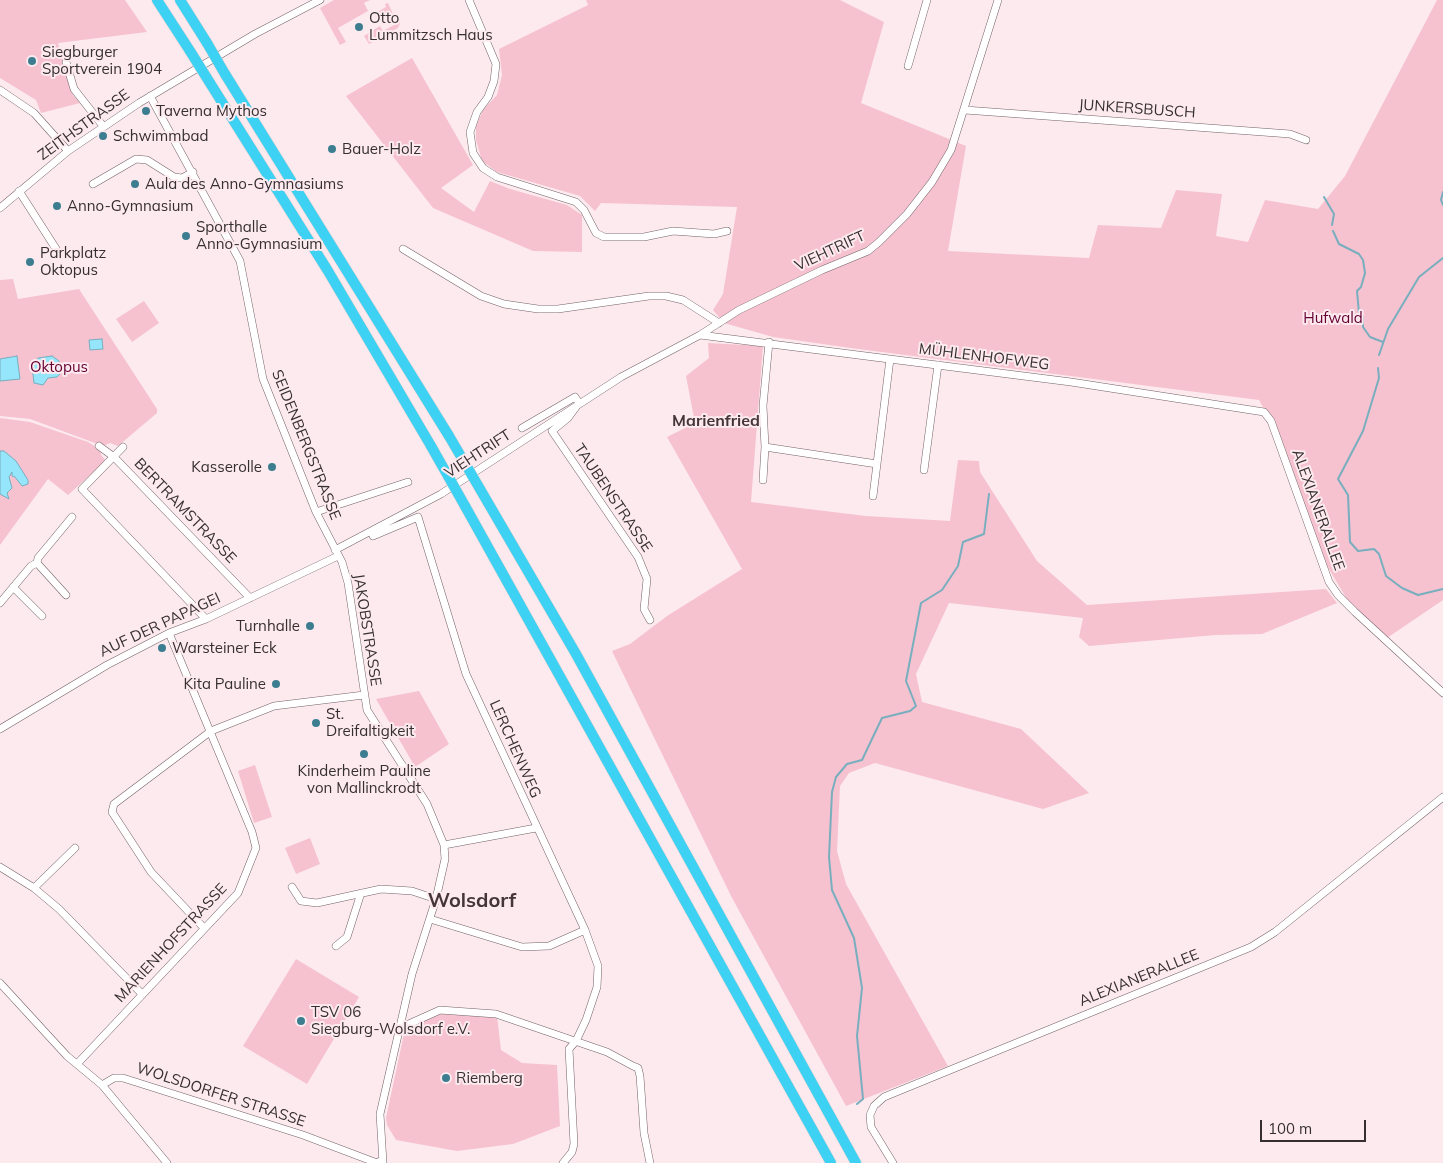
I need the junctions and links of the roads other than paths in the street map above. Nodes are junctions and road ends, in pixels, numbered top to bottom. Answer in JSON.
{"nodes":[{"id":1,"x":150,"y":0,"type":"edge"},
{"id":2,"x":157,"y":0,"type":"edge"},
{"id":3,"x":180,"y":0,"type":"edge"},
{"id":4,"x":320,"y":0,"type":"edge"},
{"id":5,"x":469,"y":0,"type":"edge"},
{"id":6,"x":927,"y":0,"type":"edge"},
{"id":7,"x":998,"y":0,"type":"edge"},
{"id":8,"x":178,"y":33,"type":"junction"},
{"id":9,"x":66,"y":62,"type":"dead end"},
{"id":10,"x":908,"y":66,"type":"dead end"},
{"id":11,"x":0,"y":90,"type":"edge"},
{"id":12,"x":150,"y":96,"type":"junction"},
{"id":13,"x":964,"y":110,"type":"junction"},
{"id":14,"x":103,"y":126,"type":"junction"},
{"id":15,"x":1306,"y":140,"type":"dead end"},
{"id":16,"x":68,"y":152,"type":"junction"},
{"id":17,"x":193,"y":172,"type":"junction"},
{"id":18,"x":93,"y":184,"type":"dead end"},
{"id":19,"x":19,"y":191,"type":"junction"},
{"id":20,"x":0,"y":208,"type":"edge"},
{"id":21,"x":727,"y":232,"type":"dead end"},
{"id":22,"x":403,"y":248,"type":"dead end"},
{"id":23,"x":58,"y":252,"type":"dead end"},
{"id":24,"x":719,"y":324,"type":"junction"},
{"id":25,"x":700,"y":335,"type":"junction"},
{"id":26,"x":769,"y":342,"type":"junction"},
{"id":27,"x":890,"y":358,"type":"junction"},
{"id":28,"x":938,"y":365,"type":"junction"},
{"id":29,"x":579,"y":403,"type":"junction"},
{"id":30,"x":1264,"y":412,"type":"joint"},
{"id":31,"x":522,"y":428,"type":"dead end"},
{"id":32,"x":99,"y":446,"type":"dead end"},
{"id":33,"x":123,"y":447,"type":"dead end"},
{"id":34,"x":765,"y":447,"type":"junction"},
{"id":35,"x":114,"y":457,"type":"junction"},
{"id":36,"x":877,"y":464,"type":"junction"},
{"id":37,"x":924,"y":470,"type":"dead end"},
{"id":38,"x":763,"y":480,"type":"dead end"},
{"id":39,"x":408,"y":482,"type":"dead end"},
{"id":40,"x":441,"y":494,"type":"joint"},
{"id":41,"x":873,"y":496,"type":"dead end"},
{"id":42,"x":316,"y":512,"type":"junction"},
{"id":43,"x":72,"y":517,"type":"dead end"},
{"id":44,"x":364,"y":536,"type":"junction"},
{"id":45,"x":337,"y":553,"type":"junction"},
{"id":46,"x":37,"y":564,"type":"junction"},
{"id":47,"x":13,"y":587,"type":"junction"},
{"id":48,"x":66,"y":595,"type":"dead end"},
{"id":49,"x":250,"y":598,"type":"junction"},
{"id":50,"x":0,"y":603,"type":"edge"},
{"id":51,"x":42,"y":616,"type":"dead end"},
{"id":52,"x":206,"y":618,"type":"junction"},
{"id":53,"x":650,"y":620,"type":"dead end"},
{"id":54,"x":169,"y":633,"type":"junction"},
{"id":55,"x":1443,"y":693,"type":"edge"},
{"id":56,"x":364,"y":695,"type":"junction"},
{"id":57,"x":0,"y":729,"type":"edge"},
{"id":58,"x":211,"y":732,"type":"junction"},
{"id":59,"x":1443,"y":797,"type":"edge"},
{"id":60,"x":536,"y":828,"type":"junction"},
{"id":61,"x":444,"y":845,"type":"junction"},
{"id":62,"x":75,"y":848,"type":"dead end"},
{"id":63,"x":0,"y":867,"type":"edge"},
{"id":64,"x":292,"y":887,"type":"dead end"},
{"id":65,"x":34,"y":888,"type":"junction"},
{"id":66,"x":361,"y":893,"type":"junction"},
{"id":67,"x":436,"y":899,"type":"junction"},
{"id":68,"x":430,"y":919,"type":"junction"},
{"id":69,"x":204,"y":928,"type":"junction"},
{"id":70,"x":585,"y":930,"type":"junction"},
{"id":71,"x":336,"y":946,"type":"dead end"},
{"id":72,"x":0,"y":983,"type":"edge"},
{"id":73,"x":142,"y":994,"type":"junction"},
{"id":74,"x":400,"y":1028,"type":"junction"},
{"id":75,"x":576,"y":1041,"type":"junction"},
{"id":76,"x":77,"y":1064,"type":"junction"},
{"id":77,"x":102,"y":1085,"type":"junction"},
{"id":78,"x":382,"y":1161,"type":"edge"},
{"id":79,"x":168,"y":1163,"type":"edge"},
{"id":80,"x":390,"y":1163,"type":"edge"},
{"id":81,"x":563,"y":1163,"type":"edge"},
{"id":82,"x":650,"y":1163,"type":"edge"},
{"id":83,"x":831,"y":1163,"type":"edge"},
{"id":84,"x":856,"y":1163,"type":"edge"},
{"id":85,"x":893,"y":1163,"type":"edge"}],
"edges":[{"from":1,"to":8,"type":"highway"},
{"from":2,"to":8,"type":"highway"},
{"from":3,"to":84,"type":"highway","bridge":true},
{"from":4,"to":12,"type":"street","name":"ZEITHSTRASSE"},
{"from":5,"to":21,"type":"street"},
{"from":6,"to":10,"type":"street"},
{"from":7,"to":13,"type":"street","name":"VIEHTRIFT"},
{"from":8,"to":83,"type":"highway","bridge":true},
{"from":9,"to":14,"type":"street"},
{"from":11,"to":16,"type":"street"},
{"from":12,"to":14,"type":"street","name":"ZEITHSTRASSE"},
{"from":12,"to":17,"type":"street","name":"SEIDENBERGSTRASSE"},
{"from":13,"to":15,"type":"street","name":"JUNKERSBUSCH"},
{"from":13,"to":24,"type":"street","name":"VIEHTRIFT"},
{"from":14,"to":16,"type":"street","name":"ZEITHSTRASSE"},
{"from":16,"to":19,"type":"street","name":"ZEITHSTRASSE"},
{"from":17,"to":18,"type":"street"},
{"from":17,"to":42,"type":"street","name":"SEIDENBERGSTRASSE"},
{"from":19,"to":20,"type":"street","name":"ZEITHSTRASSE"},
{"from":19,"to":23,"type":"street"},
{"from":22,"to":24,"type":"street"},
{"from":24,"to":25,"type":"street","name":"VIEHTRIFT"},
{"from":25,"to":26,"type":"street","name":"MÜHLENHOFWEG"},
{"from":25,"to":29,"type":"street","name":"VIEHTRIFT"},
{"from":26,"to":27,"type":"street","name":"MÜHLENHOFWEG"},
{"from":26,"to":34,"type":"street"},
{"from":27,"to":28,"type":"street","name":"MÜHLENHOFWEG"},
{"from":27,"to":36,"type":"street"},
{"from":28,"to":30,"type":"street","name":"MÜHLENHOFWEG"},
{"from":28,"to":37,"type":"street"},
{"from":29,"to":31,"type":"street","name":"VIEHTRIFT"},
{"from":29,"to":40,"type":"street","name":"VIEHTRIFT"},
{"from":29,"to":53,"type":"street","name":"TAUBENSTRASSE"},
{"from":30,"to":55,"type":"street","name":"ALEXIANERALLEE"},
{"from":32,"to":35,"type":"street","name":"BERTRAMSTRASSE"},
{"from":33,"to":35,"type":"street"},
{"from":34,"to":36,"type":"street"},
{"from":34,"to":38,"type":"street"},
{"from":35,"to":49,"type":"street","name":"BERTRAMSTRASSE"},
{"from":35,"to":52,"type":"street"},
{"from":36,"to":41,"type":"street"},
{"from":39,"to":42,"type":"street"},
{"from":40,"to":44,"type":"street","name":"AUF DER PAPAGEI"},
{"from":42,"to":45,"type":"street","name":"SEIDENBERGSTRASSE"},
{"from":43,"to":46,"type":"street"},
{"from":44,"to":45,"type":"street","name":"AUF DER PAPAGEI"},
{"from":44,"to":60,"type":"street","name":"LERCHENWEG"},
{"from":45,"to":49,"type":"street","name":"AUF DER PAPAGEI"},
{"from":45,"to":56,"type":"street","name":"JAKOBSTRASSE"},
{"from":46,"to":47,"type":"street"},
{"from":46,"to":48,"type":"street"},
{"from":47,"to":50,"type":"street"},
{"from":47,"to":51,"type":"street"},
{"from":49,"to":52,"type":"street","name":"AUF DER PAPAGEI"},
{"from":52,"to":54,"type":"street","name":"AUF DER PAPAGEI"},
{"from":54,"to":57,"type":"street","name":"AUF DER PAPAGEI"},
{"from":54,"to":58,"type":"street","name":"MARIENHOFSTRASSE"},
{"from":56,"to":58,"type":"street"},
{"from":56,"to":61,"type":"street","name":"JAKOBSTRASSE"},
{"from":58,"to":69,"type":"street","name":"MARIENHOFSTRASSE"},
{"from":58,"to":69,"type":"street"},
{"from":59,"to":85,"type":"street","name":"ALEXIANERALLEE"},
{"from":60,"to":61,"type":"street"},
{"from":60,"to":70,"type":"street","name":"LERCHENWEG"},
{"from":61,"to":67,"type":"street","name":"JAKOBSTRASSE"},
{"from":62,"to":65,"type":"street"},
{"from":63,"to":65,"type":"street"},
{"from":64,"to":66,"type":"street"},
{"from":65,"to":73,"type":"street"},
{"from":66,"to":67,"type":"street"},
{"from":66,"to":71,"type":"street"},
{"from":67,"to":68,"type":"street","name":"JAKOBSTRASSE"},
{"from":68,"to":70,"type":"street"},
{"from":68,"to":74,"type":"street","name":"JAKOBSTRASSE"},
{"from":69,"to":73,"type":"street","name":"MARIENHOFSTRASSE"},
{"from":70,"to":75,"type":"street","name":"LERCHENWEG"},
{"from":72,"to":76,"type":"street"},
{"from":73,"to":76,"type":"street","name":"MARIENHOFSTRASSE"},
{"from":74,"to":75,"type":"street"},
{"from":74,"to":78,"type":"street","name":"JAKOBSTRASSE"},
{"from":75,"to":81,"type":"street","name":"LERCHENWEG"},
{"from":75,"to":82,"type":"street"},
{"from":76,"to":77,"type":"street"},
{"from":77,"to":78,"type":"street","name":"WOLSDORFER STRASSE"},
{"from":77,"to":79,"type":"street"},
{"from":78,"to":80,"type":"street","name":"WOLSDORFER STRASSE"}]}
